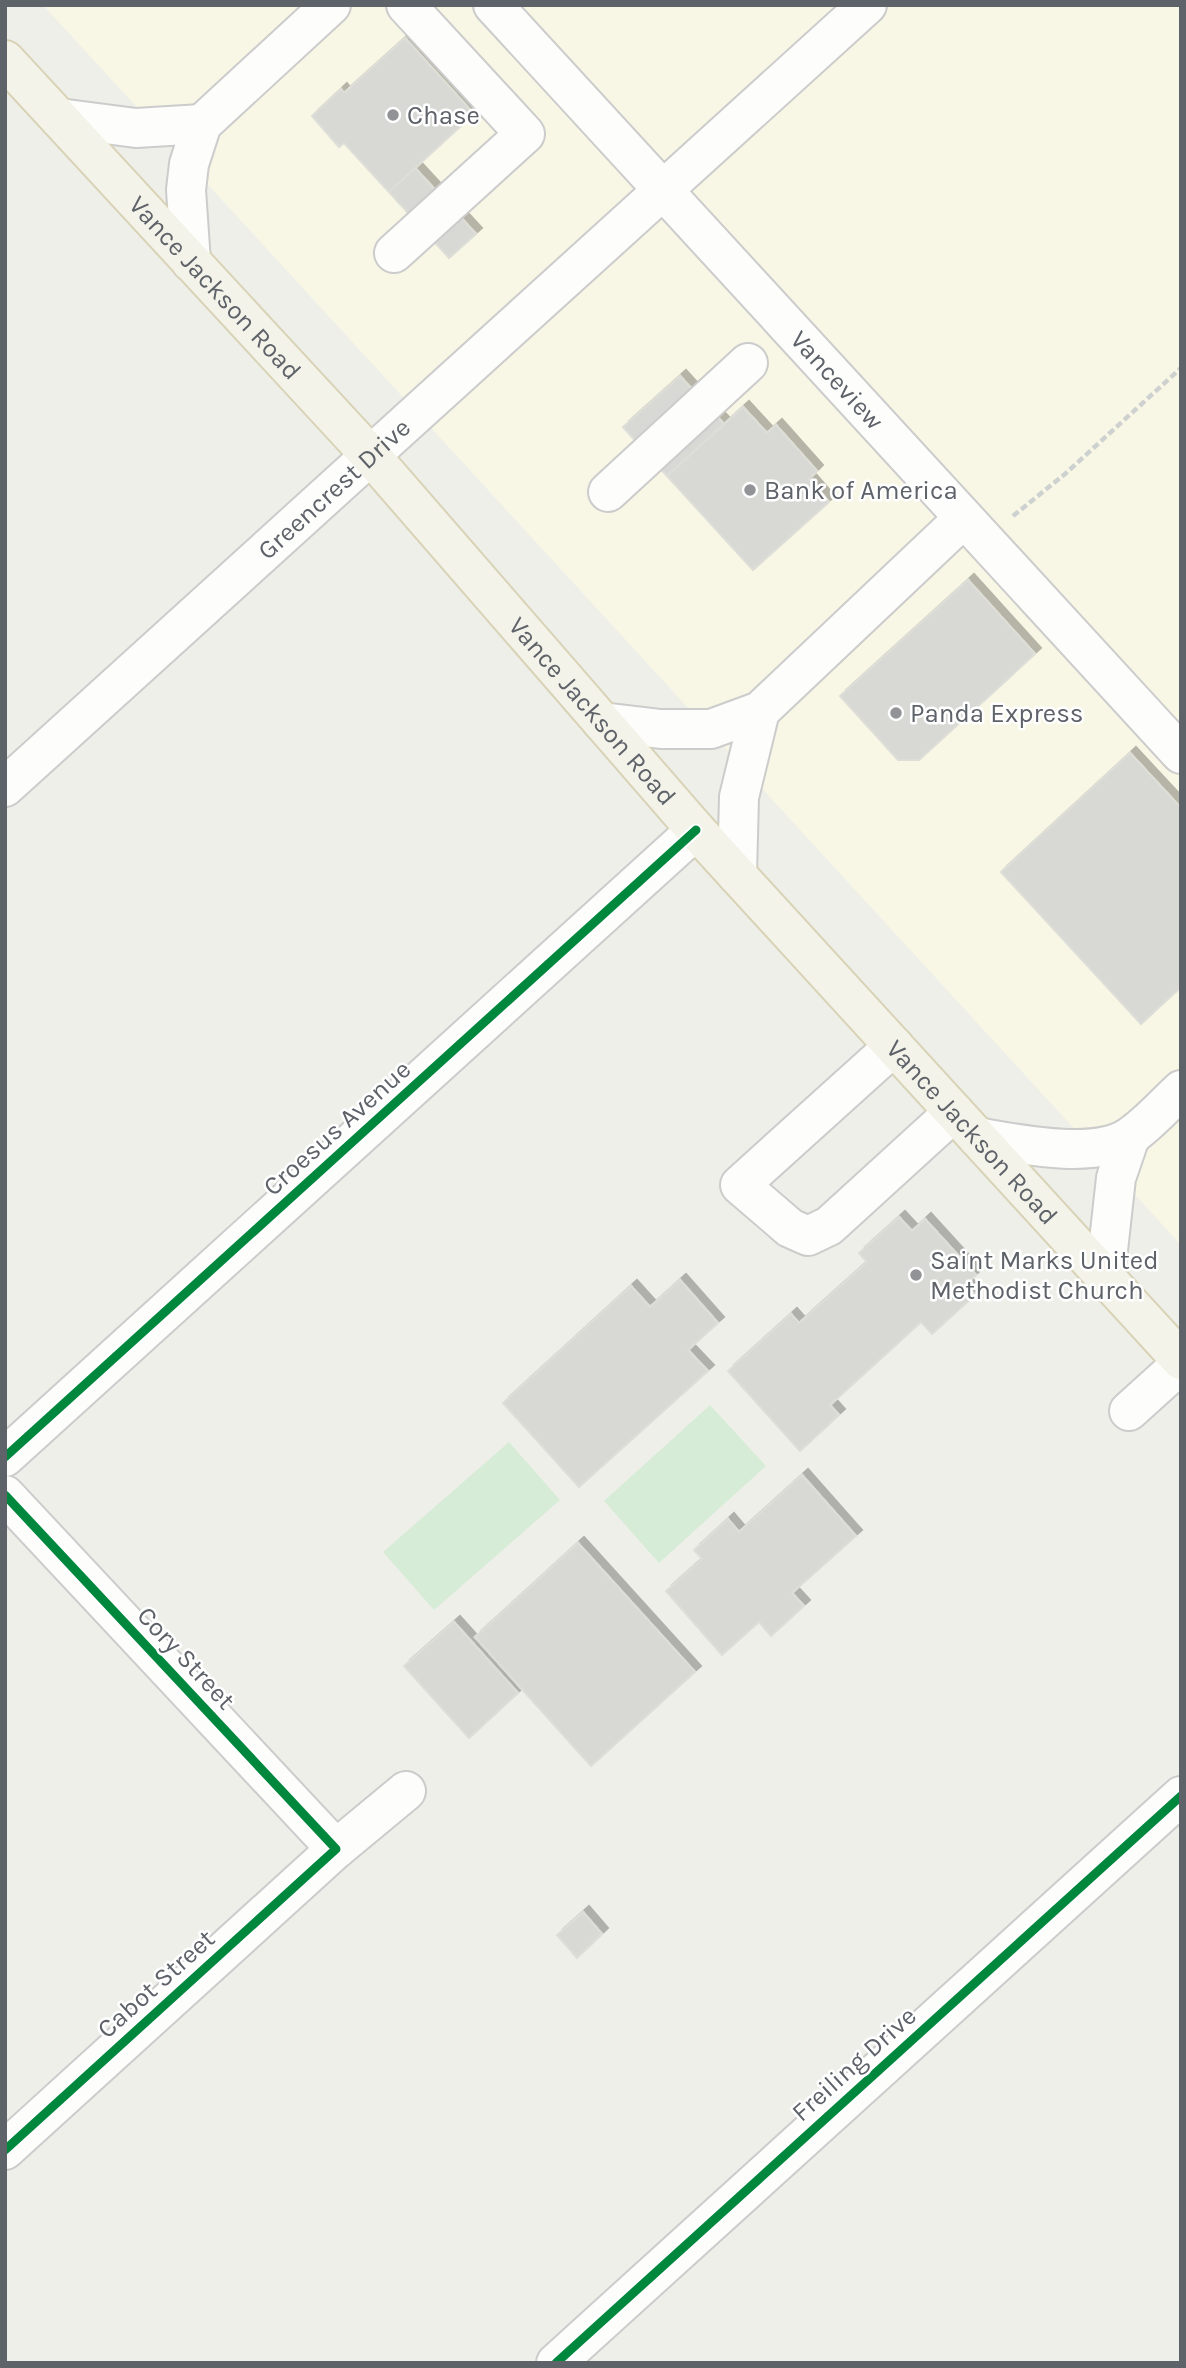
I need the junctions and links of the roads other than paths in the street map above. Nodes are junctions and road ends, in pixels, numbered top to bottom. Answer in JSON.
{"nodes":[{"id":1,"x":331,"y":5,"type":"edge"},
{"id":2,"x":406,"y":5,"type":"edge"},
{"id":3,"x":493,"y":5,"type":"edge"},
{"id":4,"x":867,"y":5,"type":"edge"},
{"id":5,"x":5,"y":60,"type":"edge"},
{"id":6,"x":59,"y":118,"type":"junction"},
{"id":7,"x":202,"y":124,"type":"junction"},
{"id":8,"x":664,"y":191,"type":"junction"},
{"id":9,"x":394,"y":253,"type":"dead end"},
{"id":10,"x":191,"y":262,"type":"junction"},
{"id":11,"x":748,"y":363,"type":"dead end"},
{"id":12,"x":371,"y":456,"type":"junction"},
{"id":13,"x":608,"y":492,"type":"dead end"},
{"id":14,"x":964,"y":518,"type":"junction"},
{"id":15,"x":760,"y":712,"type":"junction"},
{"id":16,"x":602,"y":722,"type":"junction"},
{"id":17,"x":1181,"y":754,"type":"edge"},
{"id":18,"x":5,"y":787,"type":"edge"},
{"id":19,"x":696,"y":830,"type":"junction"},
{"id":20,"x":737,"y":875,"type":"junction"},
{"id":21,"x":894,"y":1046,"type":"junction"},
{"id":22,"x":1181,"y":1090,"type":"edge"},
{"id":23,"x":965,"y":1125,"type":"junction"},
{"id":24,"x":1130,"y":1137,"type":"junction"},
{"id":25,"x":1105,"y":1277,"type":"junction"},
{"id":26,"x":1181,"y":1362,"type":"edge"},
{"id":27,"x":1129,"y":1411,"type":"dead end"},
{"id":28,"x":5,"y":1457,"type":"edge"},
{"id":29,"x":5,"y":1495,"type":"edge"},
{"id":30,"x":407,"y":1791,"type":"dead end"},
{"id":31,"x":1181,"y":1796,"type":"edge"},
{"id":32,"x":336,"y":1849,"type":"junction"},
{"id":33,"x":5,"y":2150,"type":"edge"},
{"id":34,"x":556,"y":2363,"type":"edge"}],
"edges":[{"from":1,"to":7,"type":"street"},
{"from":2,"to":9,"type":"street"},
{"from":3,"to":8,"type":"street","name":"Vanceview"},
{"from":4,"to":8,"type":"street","name":"Greencrest Drive"},
{"from":5,"to":6,"type":"main road","name":"Vance Jackson Road"},
{"from":6,"to":7,"type":"street"},
{"from":6,"to":10,"type":"main road","name":"Vance Jackson Road"},
{"from":7,"to":10,"type":"street"},
{"from":8,"to":12,"type":"street","name":"Greencrest Drive"},
{"from":8,"to":14,"type":"street","name":"Vanceview"},
{"from":10,"to":12,"type":"main road","name":"Vance Jackson Road"},
{"from":11,"to":13,"type":"street"},
{"from":12,"to":16,"type":"main road","name":"Vance Jackson Road"},
{"from":12,"to":18,"type":"street","name":"Greencrest Drive"},
{"from":14,"to":15,"type":"street"},
{"from":14,"to":17,"type":"street","name":"Vanceview"},
{"from":15,"to":16,"type":"street"},
{"from":15,"to":20,"type":"street"},
{"from":16,"to":19,"type":"main road","name":"Vance Jackson Road"},
{"from":19,"to":20,"type":"main road","name":"Vance Jackson Road"},
{"from":19,"to":28,"type":"street","name":"Croesus Avenue"},
{"from":20,"to":21,"type":"main road","name":"Vance Jackson Road"},
{"from":21,"to":23,"type":"main road","name":"Vance Jackson Road"},
{"from":21,"to":23,"type":"street"},
{"from":22,"to":24,"type":"street"},
{"from":23,"to":24,"type":"street"},
{"from":23,"to":25,"type":"main road","name":"Vance Jackson Road"},
{"from":24,"to":25,"type":"street"},
{"from":25,"to":26,"type":"main road","name":"Vance Jackson Road"},
{"from":26,"to":27,"type":"street"},
{"from":29,"to":32,"type":"street","name":"Cory Street"},
{"from":30,"to":32,"type":"street","name":"Cabot Street"},
{"from":31,"to":34,"type":"street","name":"Freiling Drive"},
{"from":32,"to":33,"type":"street","name":"Cabot Street"}]}
